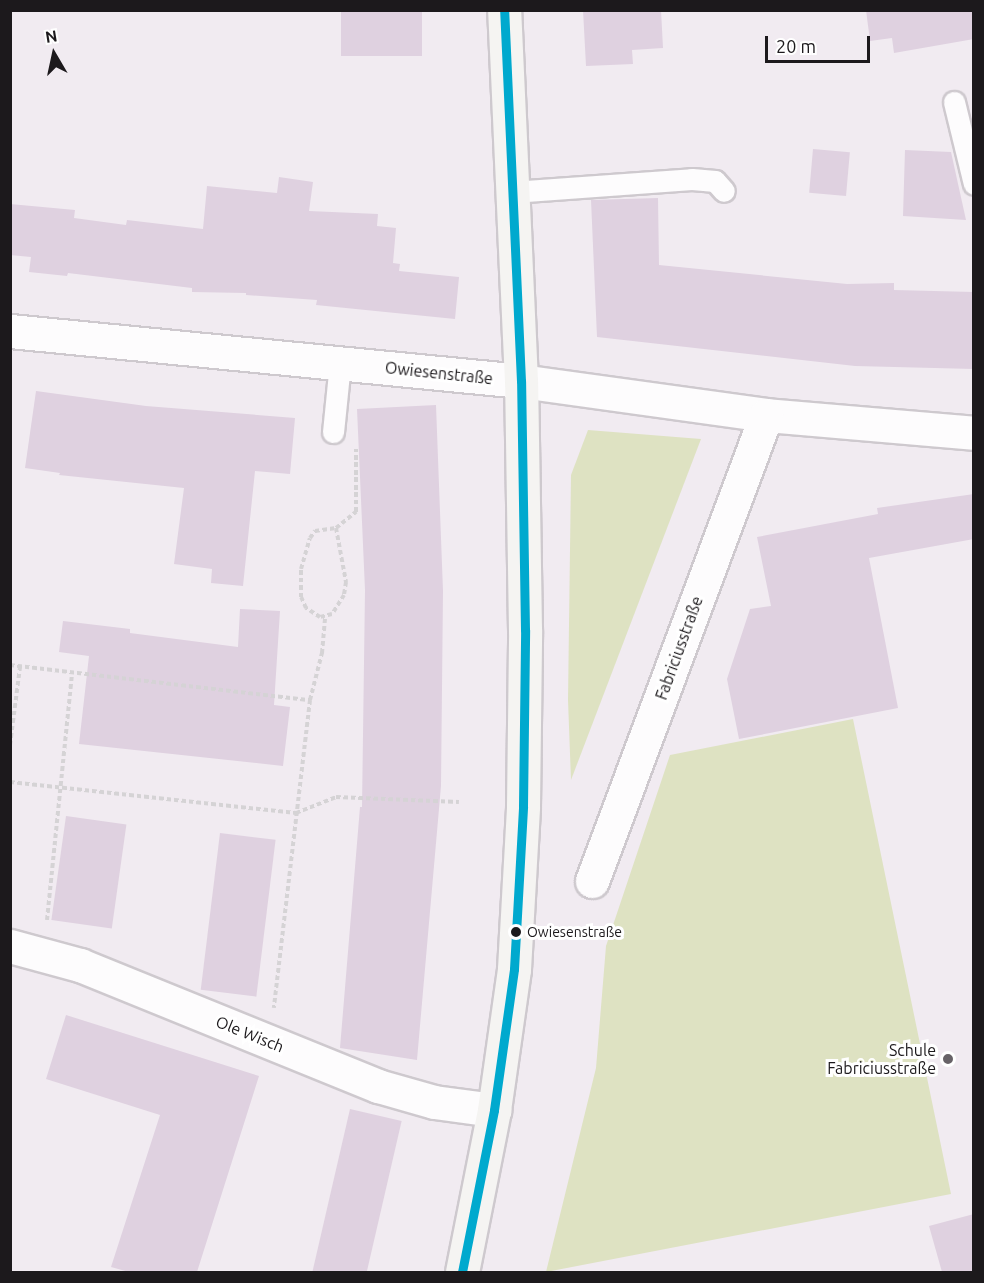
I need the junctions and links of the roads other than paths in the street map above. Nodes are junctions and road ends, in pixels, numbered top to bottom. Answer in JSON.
{"nodes":[{"id":1,"x":504,"y":11,"type":"edge"},
{"id":2,"x":954,"y":102,"type":"dead end"},
{"id":3,"x":974,"y":184,"type":"edge"},
{"id":4,"x":724,"y":191,"type":"dead end"},
{"id":5,"x":512,"y":192,"type":"junction"},
{"id":6,"x":10,"y":331,"type":"edge"},
{"id":7,"x":340,"y":363,"type":"junction"},
{"id":8,"x":521,"y":381,"type":"junction"},
{"id":9,"x":766,"y":415,"type":"junction"},
{"id":10,"x":333,"y":432,"type":"dead end"},
{"id":11,"x":974,"y":433,"type":"edge"},
{"id":12,"x":592,"y":880,"type":"dead end"},
{"id":13,"x":10,"y":946,"type":"edge"},
{"id":14,"x":494,"y":1110,"type":"junction"},
{"id":15,"x":462,"y":1272,"type":"edge"}],
"edges":[{"from":1,"to":5,"type":"street"},
{"from":2,"to":3,"type":"lane"},
{"from":4,"to":5,"type":"lane"},
{"from":5,"to":8,"type":"street"},
{"from":6,"to":7,"type":"street","name":"Owiesenstraße"},
{"from":7,"to":8,"type":"street","name":"Owiesenstraße"},
{"from":7,"to":10,"type":"lane"},
{"from":8,"to":9,"type":"street","name":"Owiesenstraße"},
{"from":8,"to":14,"type":"street"},
{"from":9,"to":11,"type":"street","name":"Owiesenstraße"},
{"from":9,"to":12,"type":"street","name":"Fabriciusstraße"},
{"from":13,"to":14,"type":"street","name":"Ole Wisch"},
{"from":14,"to":15,"type":"street"}]}
